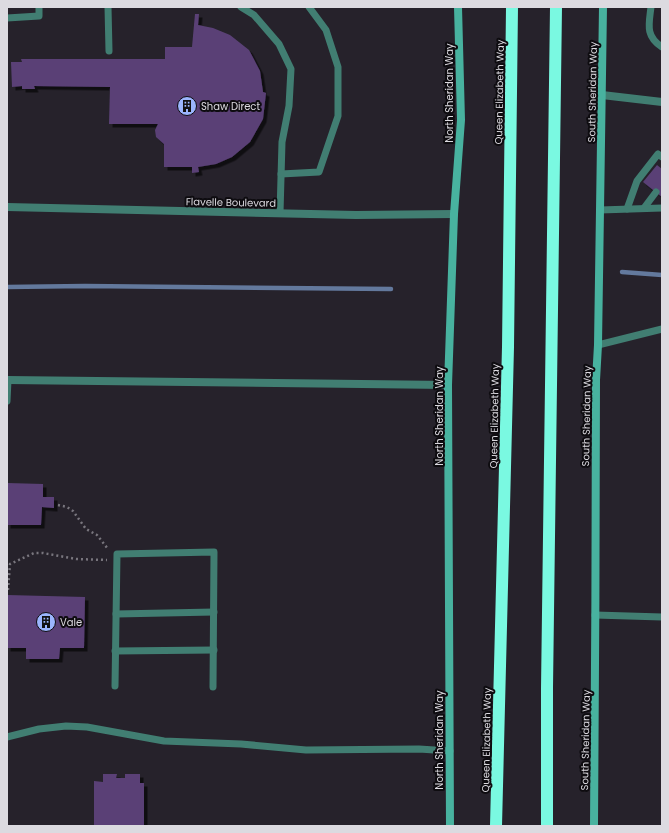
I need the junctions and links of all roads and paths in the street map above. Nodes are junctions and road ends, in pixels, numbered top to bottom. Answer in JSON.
{"nodes":[{"id":1,"x":39,"y":7,"type":"edge"},
{"id":2,"x":108,"y":7,"type":"edge"},
{"id":3,"x":309,"y":7,"type":"edge"},
{"id":4,"x":458,"y":7,"type":"edge"},
{"id":5,"x":512,"y":7,"type":"edge"},
{"id":6,"x":556,"y":7,"type":"edge"},
{"id":7,"x":603,"y":7,"type":"edge"},
{"id":8,"x":651,"y":7,"type":"edge"},
{"id":9,"x":243,"y":8,"type":"edge"},
{"id":10,"x":7,"y":18,"type":"edge"},
{"id":11,"x":662,"y":47,"type":"edge"},
{"id":12,"x":109,"y":51,"type":"dead end"},
{"id":13,"x":602,"y":95,"type":"junction"},
{"id":14,"x":662,"y":102,"type":"edge"},
{"id":15,"x":662,"y":157,"type":"edge"},
{"id":16,"x":281,"y":174,"type":"junction"},
{"id":17,"x":656,"y":192,"type":"dead end"},
{"id":18,"x":7,"y":207,"type":"edge"},
{"id":19,"x":644,"y":208,"type":"junction"},
{"id":20,"x":662,"y":208,"type":"edge"},
{"id":21,"x":628,"y":209,"type":"junction"},
{"id":22,"x":600,"y":210,"type":"junction"},
{"id":23,"x":280,"y":213,"type":"junction"},
{"id":24,"x":454,"y":214,"type":"junction"},
{"id":25,"x":662,"y":329,"type":"edge"},
{"id":26,"x":598,"y":345,"type":"junction"},
{"id":27,"x":8,"y":380,"type":"edge"},
{"id":28,"x":448,"y":385,"type":"junction"},
{"id":29,"x":7,"y":401,"type":"edge"},
{"id":30,"x":58,"y":505,"type":"dead end"},
{"id":31,"x":116,"y":561,"type":"junction"},
{"id":32,"x":8,"y":590,"type":"dead end"},
{"id":33,"x":214,"y":612,"type":"junction"},
{"id":34,"x":116,"y":614,"type":"junction"},
{"id":35,"x":595,"y":615,"type":"junction"},
{"id":36,"x":662,"y":617,"type":"edge"},
{"id":37,"x":214,"y":650,"type":"junction"},
{"id":38,"x":116,"y":651,"type":"junction"},
{"id":39,"x":115,"y":686,"type":"dead end"},
{"id":40,"x":213,"y":687,"type":"dead end"},
{"id":41,"x":7,"y":737,"type":"edge"},
{"id":42,"x":450,"y":751,"type":"junction"},
{"id":43,"x":450,"y":826,"type":"edge"},
{"id":44,"x":496,"y":826,"type":"edge"},
{"id":45,"x":547,"y":826,"type":"edge"},
{"id":46,"x":594,"y":826,"type":"edge"}],
"edges":[{"from":1,"to":10,"type":"lane"},
{"from":2,"to":12,"type":"lane"},
{"from":3,"to":16,"type":"lane"},
{"from":4,"to":24,"type":"street","name":"North Sheridan Way"},
{"from":5,"to":44,"type":"highway","name":"Queen Elizabeth Way"},
{"from":6,"to":45,"type":"highway"},
{"from":7,"to":13,"type":"street","name":"South Sheridan Way"},
{"from":8,"to":11,"type":"lane"},
{"from":9,"to":16,"type":"lane"},
{"from":13,"to":14,"type":"street"},
{"from":13,"to":22,"type":"street","name":"South Sheridan Way"},
{"from":15,"to":21,"type":"lane"},
{"from":16,"to":23,"type":"lane"},
{"from":17,"to":19,"type":"lane"},
{"from":18,"to":23,"type":"street","name":"Flavelle Boulevard"},
{"from":19,"to":20,"type":"lane"},
{"from":19,"to":21,"type":"lane"},
{"from":21,"to":22,"type":"lane"},
{"from":22,"to":26,"type":"street","name":"South Sheridan Way"},
{"from":23,"to":24,"type":"street","name":"Flavelle Boulevard"},
{"from":24,"to":28,"type":"street","name":"North Sheridan Way"},
{"from":25,"to":26,"type":"lane"},
{"from":26,"to":35,"type":"street","name":"South Sheridan Way"},
{"from":27,"to":28,"type":"street"},
{"from":27,"to":29,"type":"lane"},
{"from":28,"to":42,"type":"street","name":"North Sheridan Way"},
{"from":30,"to":31,"type":"path"},
{"from":31,"to":32,"type":"path"},
{"from":31,"to":33,"type":"lane"},
{"from":31,"to":34,"type":"lane"},
{"from":33,"to":34,"type":"lane"},
{"from":33,"to":37,"type":"lane"},
{"from":34,"to":38,"type":"lane"},
{"from":35,"to":36,"type":"lane"},
{"from":35,"to":46,"type":"street","name":"South Sheridan Way"},
{"from":37,"to":38,"type":"lane"},
{"from":37,"to":40,"type":"lane"},
{"from":38,"to":39,"type":"lane"},
{"from":41,"to":42,"type":"lane"},
{"from":42,"to":43,"type":"street","name":"North Sheridan Way"}]}
